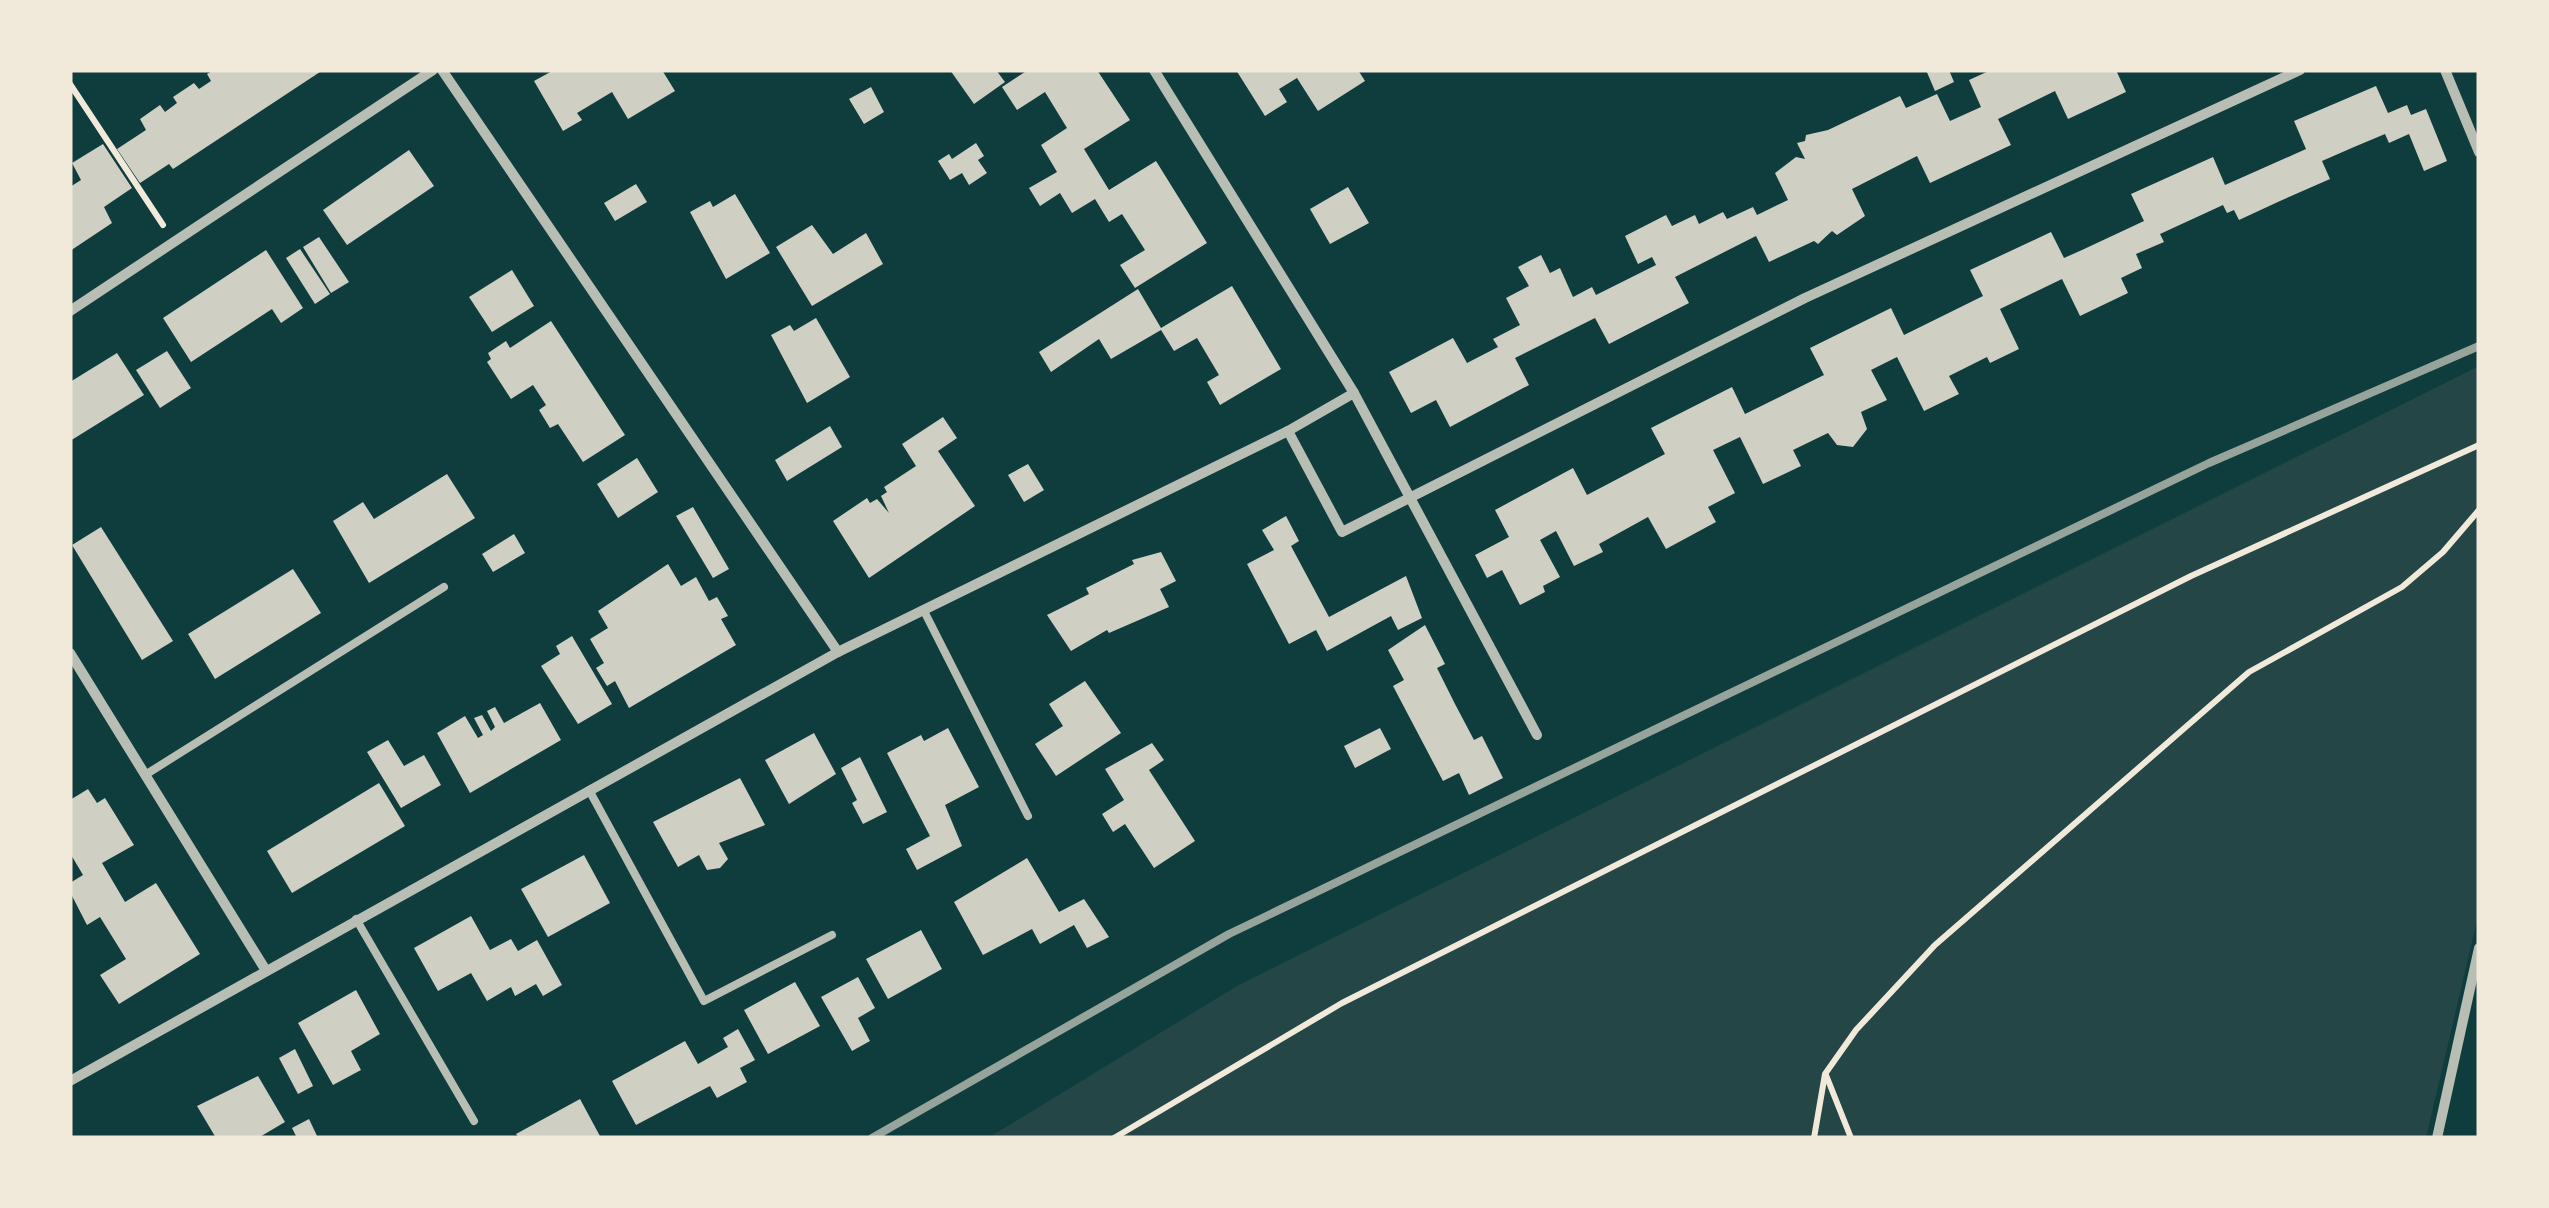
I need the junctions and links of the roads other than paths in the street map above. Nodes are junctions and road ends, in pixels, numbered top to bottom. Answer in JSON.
{"nodes":[{"id":1,"x":433,"y":70,"type":"edge"},
{"id":2,"x":442,"y":70,"type":"edge"},
{"id":3,"x":1154,"y":70,"type":"edge"},
{"id":4,"x":2300,"y":70,"type":"edge"},
{"id":5,"x":2445,"y":70,"type":"edge"},
{"id":6,"x":2479,"y":152,"type":"edge"},
{"id":7,"x":70,"y":310,"type":"edge"},
{"id":8,"x":1354,"y":393,"type":"junction"},
{"id":9,"x":1288,"y":431,"type":"junction"},
{"id":10,"x":1414,"y":499,"type":"junction"},
{"id":11,"x":444,"y":587,"type":"dead end"},
{"id":12,"x":924,"y":611,"type":"junction"},
{"id":13,"x":838,"y":652,"type":"junction"},
{"id":14,"x":70,"y":654,"type":"edge"},
{"id":15,"x":1537,"y":735,"type":"dead end"},
{"id":16,"x":145,"y":775,"type":"junction"},
{"id":17,"x":588,"y":790,"type":"junction"},
{"id":18,"x":1028,"y":816,"type":"dead end"},
{"id":19,"x":356,"y":919,"type":"junction"},
{"id":20,"x":832,"y":935,"type":"dead end"},
{"id":21,"x":2479,"y":948,"type":"edge"},
{"id":22,"x":265,"y":969,"type":"junction"},
{"id":23,"x":70,"y":1081,"type":"edge"},
{"id":24,"x":474,"y":1121,"type":"dead end"},
{"id":25,"x":2437,"y":1138,"type":"edge"}],
"edges":[{"from":1,"to":7,"type":"street"},
{"from":2,"to":13,"type":"street"},
{"from":3,"to":8,"type":"street"},
{"from":4,"to":10,"type":"street"},
{"from":5,"to":6,"type":"street"},
{"from":8,"to":9,"type":"street"},
{"from":8,"to":10,"type":"street"},
{"from":9,"to":10,"type":"street"},
{"from":9,"to":12,"type":"street"},
{"from":10,"to":15,"type":"street"},
{"from":11,"to":16,"type":"lane"},
{"from":12,"to":13,"type":"street"},
{"from":12,"to":18,"type":"lane"},
{"from":13,"to":17,"type":"street"},
{"from":14,"to":16,"type":"street"},
{"from":16,"to":22,"type":"street"},
{"from":17,"to":19,"type":"street"},
{"from":17,"to":20,"type":"lane"},
{"from":19,"to":22,"type":"street"},
{"from":19,"to":24,"type":"lane"},
{"from":21,"to":25,"type":"street"},
{"from":22,"to":23,"type":"street"}]}
